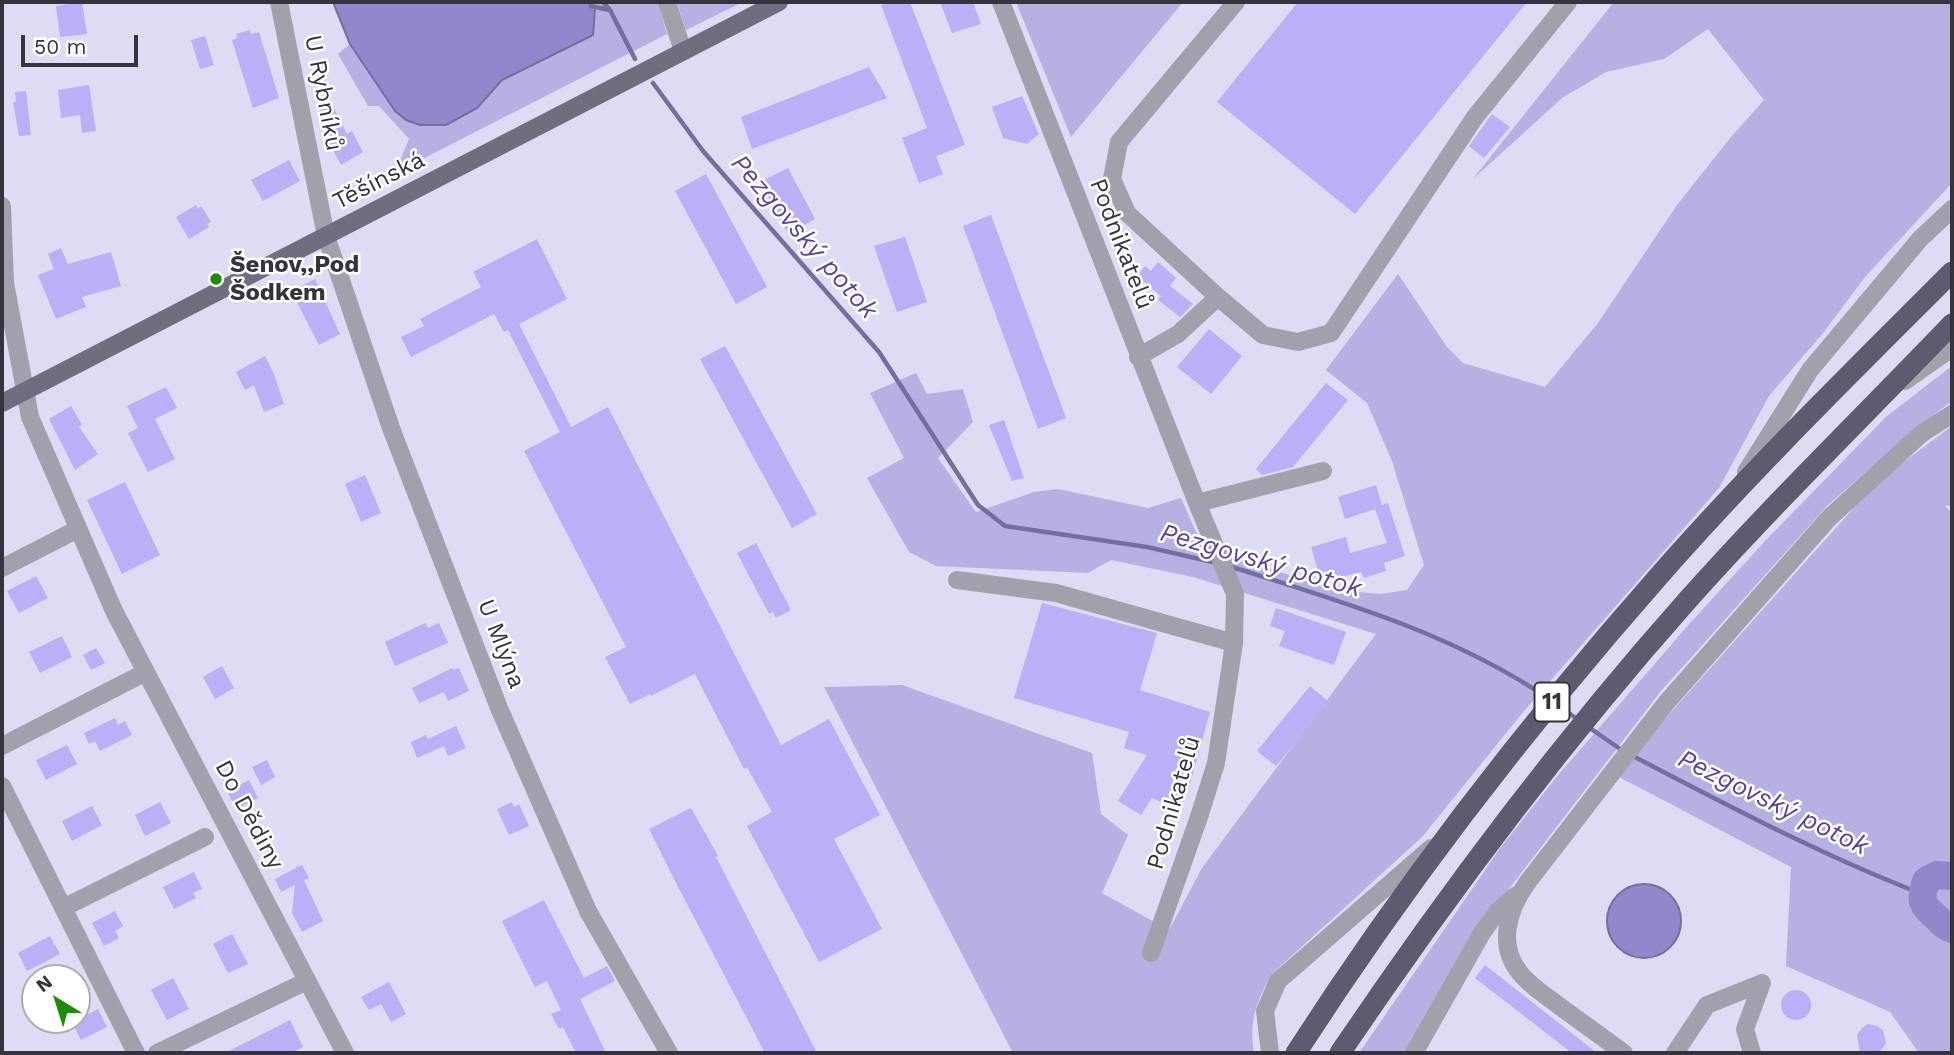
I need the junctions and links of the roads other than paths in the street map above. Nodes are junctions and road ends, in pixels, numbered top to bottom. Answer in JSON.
{"nodes":[{"id":1,"x":279,"y":2,"type":"edge"},
{"id":2,"x":667,"y":2,"type":"edge"},
{"id":3,"x":779,"y":2,"type":"edge"},
{"id":4,"x":1001,"y":2,"type":"edge"},
{"id":5,"x":1236,"y":2,"type":"edge"},
{"id":6,"x":1569,"y":2,"type":"edge"},
{"id":7,"x":683,"y":51,"type":"junction"},
{"id":8,"x":2,"y":206,"type":"edge"},
{"id":9,"x":1952,"y":209,"type":"edge"},
{"id":10,"x":326,"y":236,"type":"junction"},
{"id":11,"x":1952,"y":272,"type":"edge"},
{"id":12,"x":1218,"y":297,"type":"junction"},
{"id":13,"x":1952,"y":324,"type":"edge"},
{"id":14,"x":1952,"y":348,"type":"edge"},
{"id":15,"x":1138,"y":356,"type":"junction"},
{"id":16,"x":24,"y":392,"type":"junction"},
{"id":17,"x":1880,"y":400,"type":"junction"},
{"id":18,"x":2,"y":403,"type":"edge"},
{"id":19,"x":1952,"y":414,"type":"edge"},
{"id":20,"x":1323,"y":471,"type":"dead end"},
{"id":21,"x":1197,"y":503,"type":"junction"},
{"id":22,"x":1725,"y":505,"type":"junction"},
{"id":23,"x":78,"y":529,"type":"junction"},
{"id":24,"x":2,"y":568,"type":"edge"},
{"id":25,"x":957,"y":580,"type":"dead end"},
{"id":26,"x":1234,"y":643,"type":"junction"},
{"id":27,"x":146,"y":672,"type":"junction"},
{"id":28,"x":2,"y":746,"type":"edge"},
{"id":29,"x":2,"y":786,"type":"edge"},
{"id":30,"x":1450,"y":832,"type":"junction"},
{"id":31,"x":205,"y":837,"type":"dead end"},
{"id":32,"x":1523,"y":889,"type":"junction"},
{"id":33,"x":63,"y":908,"type":"junction"},
{"id":34,"x":1151,"y":953,"type":"dead end"},
{"id":35,"x":307,"y":981,"type":"junction"},
{"id":36,"x":136,"y":1053,"type":"edge"},
{"id":37,"x":157,"y":1053,"type":"edge"},
{"id":38,"x":345,"y":1053,"type":"edge"},
{"id":39,"x":669,"y":1053,"type":"edge"},
{"id":40,"x":1270,"y":1053,"type":"edge"},
{"id":41,"x":1296,"y":1053,"type":"edge"},
{"id":42,"x":1340,"y":1053,"type":"edge"},
{"id":43,"x":1414,"y":1053,"type":"edge"},
{"id":44,"x":1624,"y":1053,"type":"edge"},
{"id":45,"x":1675,"y":1053,"type":"edge"},
{"id":46,"x":1752,"y":1053,"type":"edge"}],
"edges":[{"from":1,"to":10,"type":"street","name":"U Rybníků"},
{"from":2,"to":7,"type":"street"},
{"from":3,"to":7,"type":"main road","name":"Těšínská"},
{"from":4,"to":15,"type":"street","name":"Podnikatelů"},
{"from":5,"to":12,"type":"street"},
{"from":6,"to":12,"type":"street"},
{"from":7,"to":10,"type":"main road","name":"Těšínská"},
{"from":8,"to":16,"type":"street","name":"Do Dědiny"},
{"from":9,"to":22,"type":"street"},
{"from":10,"to":16,"type":"main road","name":"Těšínská"},
{"from":10,"to":39,"type":"street","name":"U Mlýna"},
{"from":11,"to":22,"type":"highway","number":"11"},
{"from":12,"to":15,"type":"street"},
{"from":13,"to":17,"type":"highway","number":"11"},
{"from":14,"to":17,"type":"street"},
{"from":15,"to":21,"type":"street","name":"Podnikatelů"},
{"from":16,"to":18,"type":"main road","name":"Těšínská"},
{"from":16,"to":23,"type":"street","name":"Do Dědiny"},
{"from":17,"to":42,"type":"highway","number":"11"},
{"from":19,"to":32,"type":"street"},
{"from":20,"to":21,"type":"street"},
{"from":21,"to":26,"type":"street","name":"Podnikatelů"},
{"from":22,"to":30,"type":"highway","number":"11"},
{"from":23,"to":24,"type":"street"},
{"from":23,"to":27,"type":"street","name":"Do Dědiny"},
{"from":25,"to":26,"type":"street"},
{"from":26,"to":34,"type":"street","name":"Podnikatelů"},
{"from":27,"to":28,"type":"street"},
{"from":27,"to":35,"type":"street","name":"Do Dědiny"},
{"from":29,"to":33,"type":"street"},
{"from":30,"to":40,"type":"street"},
{"from":30,"to":41,"type":"highway","number":"11"},
{"from":31,"to":33,"type":"street","name":"Do Dědiny"},
{"from":32,"to":43,"type":"street"},
{"from":32,"to":44,"type":"street"},
{"from":33,"to":36,"type":"street"},
{"from":35,"to":37,"type":"street"},
{"from":35,"to":38,"type":"street","name":"Do Dědiny"},
{"from":45,"to":46,"type":"street"}]}
